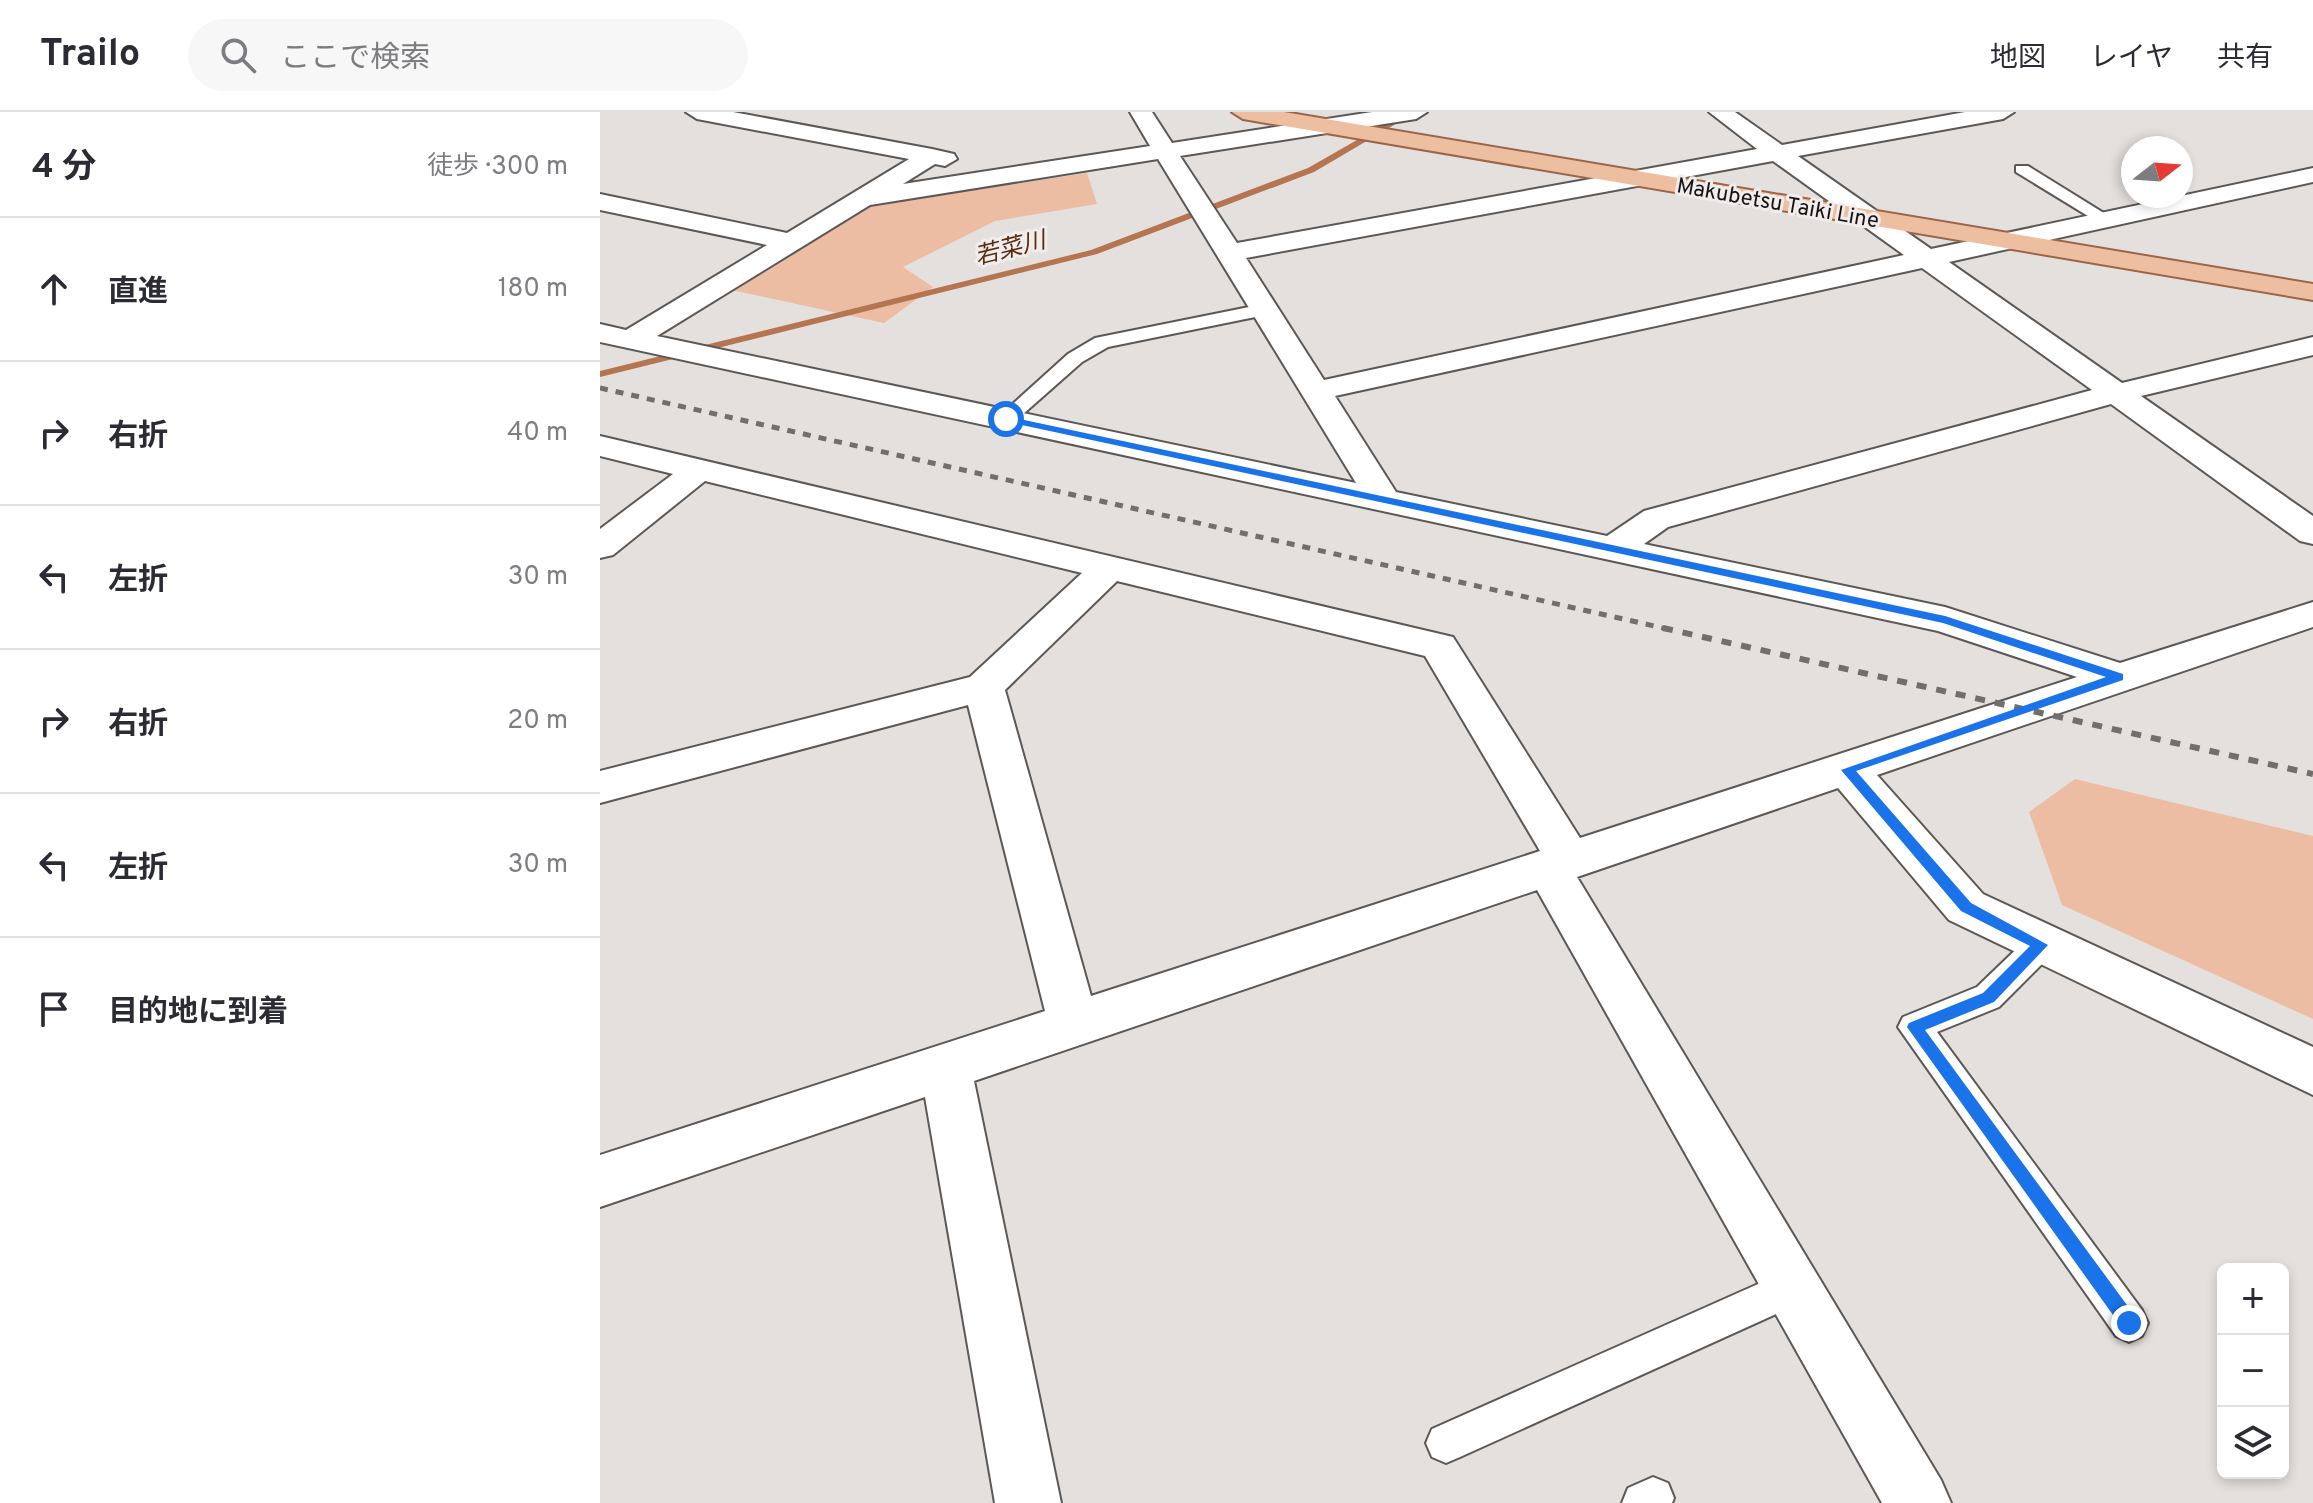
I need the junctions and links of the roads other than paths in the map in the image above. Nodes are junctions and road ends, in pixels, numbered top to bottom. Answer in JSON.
{"nodes":[{"id":1,"x":697,"y":112,"type":"edge"},
{"id":2,"x":1141,"y":112,"type":"edge"},
{"id":3,"x":1243,"y":112,"type":"edge"},
{"id":4,"x":1416,"y":112,"type":"edge"},
{"id":5,"x":1720,"y":112,"type":"edge"},
{"id":6,"x":2003,"y":112,"type":"edge"},
{"id":7,"x":1330,"y":126,"type":"junction"},
{"id":8,"x":1166,"y":151,"type":"junction"},
{"id":9,"x":1779,"y":154,"type":"junction"},
{"id":10,"x":932,"y":156,"type":"junction"},
{"id":11,"x":2022,"y":169,"type":"dead end"},
{"id":12,"x":1022,"y":174,"type":"junction"},
{"id":13,"x":2313,"y":175,"type":"edge"},
{"id":14,"x":1645,"y":179,"type":"junction"},
{"id":15,"x":864,"y":198,"type":"junction"},
{"id":16,"x":600,"y":202,"type":"edge"},
{"id":17,"x":1871,"y":218,"type":"junction"},
{"id":18,"x":2107,"y":220,"type":"junction"},
{"id":19,"x":2009,"y":241,"type":"junction"},
{"id":20,"x":793,"y":242,"type":"junction"},
{"id":21,"x":1228,"y":253,"type":"junction"},
{"id":22,"x":1928,"y":258,"type":"junction"},
{"id":23,"x":2313,"y":292,"type":"edge"},
{"id":24,"x":1264,"y":310,"type":"junction"},
{"id":25,"x":616,"y":336,"type":"edge"},
{"id":26,"x":2313,"y":346,"type":"edge"},
{"id":27,"x":1316,"y":391,"type":"junction"},
{"id":28,"x":2117,"y":393,"type":"junction"},
{"id":29,"x":1006,"y":419,"type":"junction"},
{"id":30,"x":600,"y":446,"type":"edge"},
{"id":31,"x":699,"y":470,"type":"junction"},
{"id":32,"x":1383,"y":499,"type":"junction"},
{"id":33,"x":2313,"y":533,"type":"edge"},
{"id":34,"x":600,"y":547,"type":"edge"},
{"id":35,"x":1614,"y":548,"type":"junction"},
{"id":36,"x":1109,"y":568,"type":"junction"},
{"id":37,"x":2313,"y":614,"type":"edge"},
{"id":38,"x":2119,"y":677,"type":"junction"},
{"id":39,"x":984,"y":687,"type":"junction"},
{"id":40,"x":1847,"y":770,"type":"junction"},
{"id":41,"x":600,"y":787,"type":"edge"},
{"id":42,"x":1559,"y":865,"type":"junction"},
{"id":43,"x":2041,"y":945,"type":"junction"},
{"id":44,"x":1074,"y":1025,"type":"junction"},
{"id":45,"x":945,"y":1066,"type":"junction"},
{"id":46,"x":2313,"y":1072,"type":"edge"},
{"id":47,"x":600,"y":1181,"type":"edge"},
{"id":48,"x":1792,"y":1288,"type":"junction"},
{"id":49,"x":2129,"y":1323,"type":"dead end"},
{"id":50,"x":1446,"y":1443,"type":"dead end"},
{"id":51,"x":1028,"y":1503,"type":"edge"},
{"id":52,"x":1918,"y":1503,"type":"edge"}],
"edges":[{"from":1,"to":10,"type":"street"},
{"from":2,"to":8,"type":"street"},
{"from":3,"to":7,"type":"main road","name":"Makubetsu Taiki Line"},
{"from":4,"to":7,"type":"street"},
{"from":5,"to":9,"type":"street"},
{"from":6,"to":9,"type":"street"},
{"from":7,"to":8,"type":"street"},
{"from":7,"to":14,"type":"main road","name":"Makubetsu Taiki Line"},
{"from":8,"to":12,"type":"street"},
{"from":8,"to":21,"type":"street"},
{"from":9,"to":14,"type":"street"},
{"from":9,"to":17,"type":"street"},
{"from":10,"to":12,"type":"street"},
{"from":10,"to":15,"type":"street"},
{"from":11,"to":18,"type":"lane"},
{"from":12,"to":15,"type":"street"},
{"from":13,"to":18,"type":"street"},
{"from":14,"to":17,"type":"main road","name":"Makubetsu Taiki Line"},
{"from":14,"to":21,"type":"street"},
{"from":15,"to":20,"type":"street"},
{"from":16,"to":20,"type":"street"},
{"from":17,"to":19,"type":"main road","name":"Makubetsu Taiki Line"},
{"from":17,"to":22,"type":"street"},
{"from":18,"to":19,"type":"street"},
{"from":19,"to":22,"type":"street"},
{"from":19,"to":23,"type":"main road","name":"Makubetsu Taiki Line"},
{"from":20,"to":25,"type":"street"},
{"from":21,"to":24,"type":"street"},
{"from":22,"to":27,"type":"street"},
{"from":22,"to":28,"type":"street"},
{"from":24,"to":27,"type":"street"},
{"from":24,"to":29,"type":"lane"},
{"from":25,"to":29,"type":"street"},
{"from":26,"to":28,"type":"street"},
{"from":27,"to":32,"type":"street"},
{"from":28,"to":33,"type":"street"},
{"from":28,"to":35,"type":"street"},
{"from":29,"to":32,"type":"street"},
{"from":30,"to":31,"type":"street"},
{"from":31,"to":34,"type":"street"},
{"from":31,"to":36,"type":"street"},
{"from":32,"to":35,"type":"street"},
{"from":35,"to":38,"type":"street"},
{"from":36,"to":39,"type":"street"},
{"from":36,"to":42,"type":"street"},
{"from":37,"to":38,"type":"street"},
{"from":38,"to":40,"type":"street"},
{"from":39,"to":41,"type":"street"},
{"from":39,"to":44,"type":"street"},
{"from":40,"to":42,"type":"street"},
{"from":40,"to":43,"type":"street"},
{"from":42,"to":44,"type":"street"},
{"from":42,"to":48,"type":"street"},
{"from":43,"to":46,"type":"street"},
{"from":43,"to":49,"type":"lane"},
{"from":44,"to":45,"type":"street"},
{"from":45,"to":47,"type":"street"},
{"from":45,"to":51,"type":"street"},
{"from":48,"to":50,"type":"lane"},
{"from":48,"to":52,"type":"street"}]}
